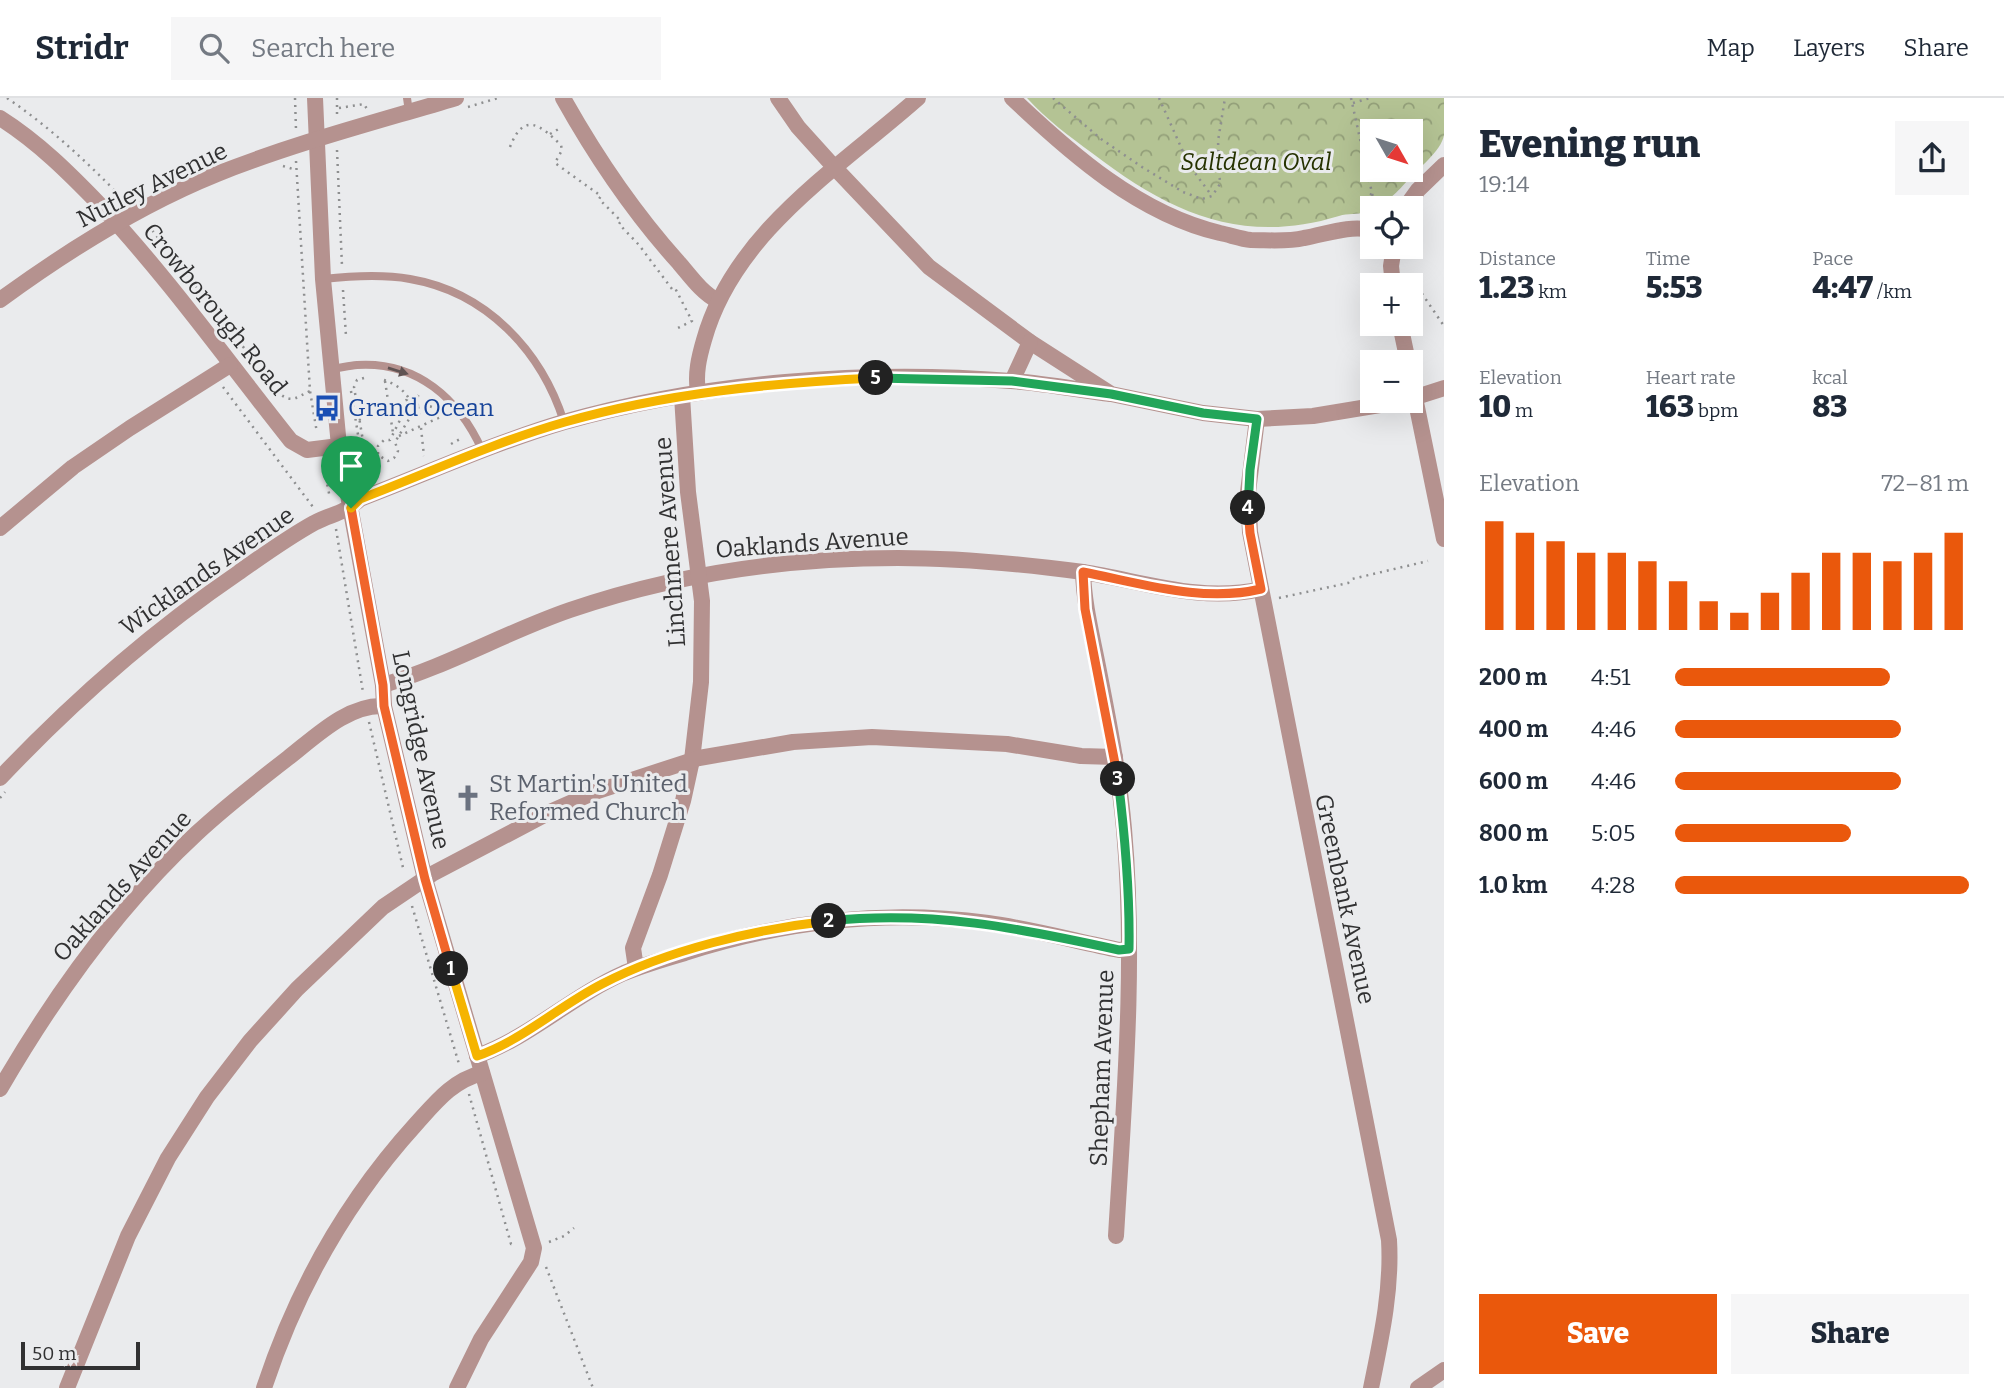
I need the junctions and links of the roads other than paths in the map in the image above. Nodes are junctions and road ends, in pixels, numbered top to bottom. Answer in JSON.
{"nodes":[{"id":1,"x":315,"y":98,"type":"edge"},
{"id":2,"x":456,"y":98,"type":"edge"},
{"id":3,"x":563,"y":98,"type":"edge"},
{"id":4,"x":778,"y":98,"type":"edge"},
{"id":5,"x":918,"y":98,"type":"edge"},
{"id":6,"x":1012,"y":98,"type":"edge"},
{"id":7,"x":415,"y":104,"type":"edge"},
{"id":8,"x":0,"y":118,"type":"edge"},
{"id":9,"x":316,"y":140,"type":"junction"},
{"id":10,"x":1444,"y":165,"type":"edge"},
{"id":11,"x":835,"y":168,"type":"junction"},
{"id":12,"x":1414,"y":196,"type":"edge"},
{"id":13,"x":117,"y":224,"type":"junction"},
{"id":14,"x":1360,"y":226,"type":"edge"},
{"id":15,"x":323,"y":279,"type":"junction"},
{"id":16,"x":0,"y":300,"type":"edge"},
{"id":17,"x":718,"y":301,"type":"junction"},
{"id":18,"x":1030,"y":342,"type":"junction"},
{"id":19,"x":230,"y":365,"type":"junction"},
{"id":20,"x":330,"y":369,"type":"junction"},
{"id":21,"x":1012,"y":381,"type":"junction"},
{"id":22,"x":1444,"y":388,"type":"edge"},
{"id":23,"x":690,"y":394,"type":"junction"},
{"id":24,"x":1111,"y":394,"type":"junction"},
{"id":25,"x":1423,"y":395,"type":"edge"},
{"id":26,"x":1360,"y":408,"type":"edge"},
{"id":27,"x":1413,"y":413,"type":"edge"},
{"id":28,"x":1257,"y":419,"type":"junction"},
{"id":29,"x":564,"y":422,"type":"junction"},
{"id":30,"x":339,"y":446,"type":"junction"},
{"id":31,"x":482,"y":450,"type":"junction"},
{"id":32,"x":351,"y":508,"type":"junction"},
{"id":33,"x":0,"y":528,"type":"edge"},
{"id":34,"x":1444,"y":539,"type":"edge"},
{"id":35,"x":1083,"y":572,"type":"junction"},
{"id":36,"x":698,"y":575,"type":"junction"},
{"id":37,"x":1262,"y":596,"type":"junction"},
{"id":38,"x":383,"y":685,"type":"junction"},
{"id":39,"x":384,"y":706,"type":"junction"},
{"id":40,"x":1115,"y":757,"type":"junction"},
{"id":41,"x":692,"y":760,"type":"junction"},
{"id":42,"x":4,"y":784,"type":"edge"},
{"id":43,"x":425,"y":879,"type":"junction"},
{"id":44,"x":1129,"y":949,"type":"junction"},
{"id":45,"x":636,"y":968,"type":"junction"},
{"id":46,"x":477,"y":1056,"type":"junction"},
{"id":47,"x":482,"y":1073,"type":"junction"},
{"id":48,"x":0,"y":1089,"type":"edge"},
{"id":49,"x":1116,"y":1236,"type":"dead end"},
{"id":50,"x":1444,"y":1370,"type":"edge"},
{"id":51,"x":67,"y":1388,"type":"edge"},
{"id":52,"x":264,"y":1388,"type":"edge"},
{"id":53,"x":457,"y":1388,"type":"edge"},
{"id":54,"x":1371,"y":1388,"type":"edge"},
{"id":55,"x":1418,"y":1388,"type":"edge"}],
"edges":[{"from":1,"to":9,"type":"street","name":"Longridge Avenue"},
{"from":2,"to":7,"type":"street","name":"Nutley Avenue"},
{"from":3,"to":17,"type":"street"},
{"from":4,"to":11,"type":"street"},
{"from":5,"to":11,"type":"street","name":"Linchmere Avenue"},
{"from":6,"to":14,"type":"street"},
{"from":7,"to":9,"type":"street","name":"Nutley Avenue"},
{"from":8,"to":13,"type":"street","name":"Crowborough Road"},
{"from":9,"to":13,"type":"street","name":"Nutley Avenue"},
{"from":9,"to":15,"type":"street","name":"Longridge Avenue"},
{"from":10,"to":12,"type":"street"},
{"from":11,"to":17,"type":"street","name":"Linchmere Avenue"},
{"from":11,"to":18,"type":"street"},
{"from":13,"to":16,"type":"street","name":"Nutley Avenue"},
{"from":13,"to":19,"type":"street","name":"Crowborough Road"},
{"from":15,"to":20,"type":"street","name":"Longridge Avenue"},
{"from":15,"to":29,"type":"lane"},
{"from":17,"to":23,"type":"street","name":"Linchmere Avenue"},
{"from":18,"to":21,"type":"street"},
{"from":18,"to":24,"type":"street"},
{"from":19,"to":30,"type":"street","name":"Crowborough Road"},
{"from":19,"to":33,"type":"street"},
{"from":20,"to":30,"type":"street","name":"Longridge Avenue"},
{"from":20,"to":31,"type":"lane","one_way":true},
{"from":21,"to":23,"type":"street","name":"Wicklands Avenue"},
{"from":21,"to":24,"type":"street","name":"Wicklands Avenue"},
{"from":22,"to":25,"type":"street","name":"Wicklands Avenue"},
{"from":23,"to":29,"type":"street","name":"Wicklands Avenue"},
{"from":23,"to":36,"type":"street","name":"Linchmere Avenue"},
{"from":24,"to":28,"type":"street","name":"Wicklands Avenue"},
{"from":26,"to":28,"type":"street","name":"Wicklands Avenue"},
{"from":27,"to":34,"type":"street"},
{"from":28,"to":37,"type":"street","name":"Greenbank Avenue"},
{"from":29,"to":31,"type":"street","name":"Wicklands Avenue"},
{"from":30,"to":32,"type":"street","name":"Longridge Avenue"},
{"from":31,"to":32,"type":"street","name":"Wicklands Avenue"},
{"from":32,"to":38,"type":"street","name":"Longridge Avenue"},
{"from":32,"to":42,"type":"street","name":"Wicklands Avenue"},
{"from":35,"to":36,"type":"street","name":"Oaklands Avenue"},
{"from":35,"to":37,"type":"street","name":"Oaklands Avenue"},
{"from":35,"to":40,"type":"street","name":"Shepham Avenue"},
{"from":36,"to":38,"type":"street","name":"Oaklands Avenue"},
{"from":36,"to":41,"type":"street","name":"Linchmere Avenue"},
{"from":37,"to":54,"type":"street","name":"Greenbank Avenue"},
{"from":38,"to":39,"type":"street","name":"Longridge Avenue"},
{"from":39,"to":43,"type":"street","name":"Longridge Avenue"},
{"from":39,"to":48,"type":"street","name":"Oaklands Avenue"},
{"from":40,"to":41,"type":"street"},
{"from":40,"to":44,"type":"street","name":"Shepham Avenue"},
{"from":41,"to":43,"type":"street"},
{"from":41,"to":45,"type":"street","name":"Linchmere Avenue"},
{"from":43,"to":46,"type":"street","name":"Longridge Avenue"},
{"from":43,"to":51,"type":"street"},
{"from":44,"to":45,"type":"street"},
{"from":44,"to":49,"type":"street","name":"Shepham Avenue"},
{"from":45,"to":46,"type":"street"},
{"from":46,"to":47,"type":"street","name":"Longridge Avenue"},
{"from":47,"to":52,"type":"street"},
{"from":47,"to":53,"type":"street","name":"Longridge Avenue"},
{"from":50,"to":55,"type":"street"}]}
